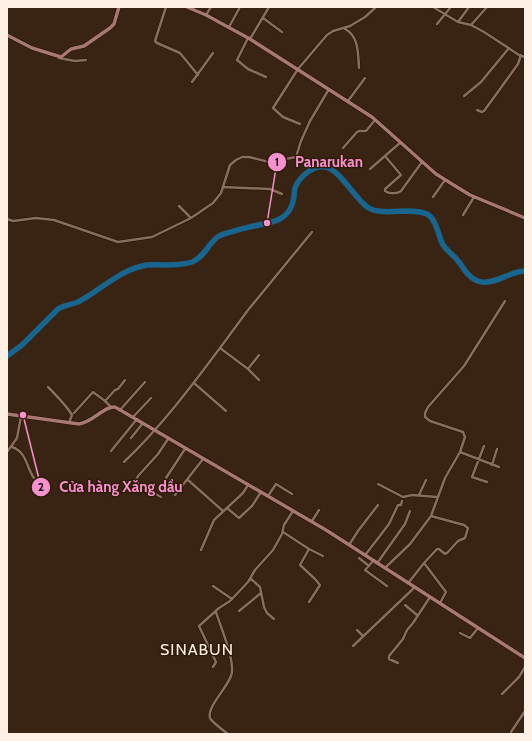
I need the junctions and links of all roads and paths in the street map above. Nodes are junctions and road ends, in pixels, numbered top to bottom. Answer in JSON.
{"nodes":[{"id":1,"x":119,"y":7,"type":"edge"},
{"id":2,"x":166,"y":7,"type":"edge"},
{"id":3,"x":187,"y":7,"type":"edge"},
{"id":4,"x":211,"y":7,"type":"edge"},
{"id":5,"x":240,"y":7,"type":"edge"},
{"id":6,"x":269,"y":7,"type":"edge"},
{"id":7,"x":376,"y":7,"type":"edge"},
{"id":8,"x":434,"y":7,"type":"edge"},
{"id":9,"x":469,"y":7,"type":"edge"},
{"id":10,"x":487,"y":7,"type":"edge"},
{"id":11,"x":450,"y":8,"type":"edge"},
{"id":12,"x":445,"y":14,"type":"junction"},
{"id":13,"x":206,"y":15,"type":"junction"},
{"id":14,"x":263,"y":18,"type":"junction"},
{"id":15,"x":458,"y":22,"type":"junction"},
{"id":16,"x":437,"y":24,"type":"dead end"},
{"id":17,"x":471,"y":26,"type":"junction"},
{"id":18,"x":229,"y":27,"type":"junction"},
{"id":19,"x":344,"y":29,"type":"junction"},
{"id":20,"x":282,"y":32,"type":"dead end"},
{"id":21,"x":7,"y":35,"type":"edge"},
{"id":22,"x":249,"y":38,"type":"junction"},
{"id":23,"x":509,"y":48,"type":"junction"},
{"id":24,"x":213,"y":53,"type":"dead end"},
{"id":25,"x":521,"y":56,"type":"junction"},
{"id":26,"x":59,"y":57,"type":"junction"},
{"id":27,"x":525,"y":57,"type":"edge"},
{"id":28,"x":86,"y":60,"type":"dead end"},
{"id":29,"x":359,"y":68,"type":"dead end"},
{"id":30,"x":298,"y":69,"type":"junction"},
{"id":31,"x":198,"y":74,"type":"junction"},
{"id":32,"x":266,"y":77,"type":"dead end"},
{"id":33,"x":365,"y":78,"type":"dead end"},
{"id":34,"x":192,"y":82,"type":"dead end"},
{"id":35,"x":329,"y":89,"type":"junction"},
{"id":36,"x":464,"y":96,"type":"dead end"},
{"id":37,"x":348,"y":101,"type":"junction"},
{"id":38,"x":477,"y":110,"type":"dead end"},
{"id":39,"x":375,"y":120,"type":"junction"},
{"id":40,"x":300,"y":124,"type":"dead end"},
{"id":41,"x":401,"y":142,"type":"junction"},
{"id":42,"x":343,"y":148,"type":"dead end"},
{"id":43,"x":386,"y":156,"type":"junction"},
{"id":44,"x":422,"y":162,"type":"junction"},
{"id":45,"x":370,"y":169,"type":"dead end"},
{"id":46,"x":445,"y":180,"type":"junction"},
{"id":47,"x":223,"y":187,"type":"junction"},
{"id":48,"x":282,"y":194,"type":"dead end"},
{"id":49,"x":433,"y":197,"type":"dead end"},
{"id":50,"x":474,"y":197,"type":"junction"},
{"id":51,"x":179,"y":206,"type":"dead end"},
{"id":52,"x":463,"y":215,"type":"dead end"},
{"id":53,"x":191,"y":218,"type":"junction"},
{"id":54,"x":525,"y":218,"type":"edge"},
{"id":55,"x":7,"y":219,"type":"edge"},
{"id":56,"x":312,"y":232,"type":"dead end"},
{"id":57,"x":505,"y":301,"type":"dead end"},
{"id":58,"x":220,"y":348,"type":"junction"},
{"id":59,"x":259,"y":355,"type":"dead end"},
{"id":60,"x":248,"y":369,"type":"junction"},
{"id":61,"x":125,"y":380,"type":"dead end"},
{"id":62,"x":259,"y":380,"type":"dead end"},
{"id":63,"x":145,"y":382,"type":"dead end"},
{"id":64,"x":194,"y":383,"type":"junction"},
{"id":65,"x":48,"y":388,"type":"dead end"},
{"id":66,"x":151,"y":398,"type":"dead end"},
{"id":67,"x":105,"y":400,"type":"junction"},
{"id":68,"x":111,"y":407,"type":"junction"},
{"id":69,"x":120,"y":410,"type":"junction"},
{"id":70,"x":226,"y":411,"type":"dead end"},
{"id":71,"x":74,"y":413,"type":"dead end"},
{"id":72,"x":7,"y":414,"type":"edge"},
{"id":73,"x":21,"y":416,"type":"junction"},
{"id":74,"x":135,"y":418,"type":"junction"},
{"id":75,"x":69,"y":423,"type":"junction"},
{"id":76,"x":143,"y":423,"type":"junction"},
{"id":77,"x":155,"y":430,"type":"junction"},
{"id":78,"x":131,"y":438,"type":"dead end"},
{"id":79,"x":168,"y":439,"type":"junction"},
{"id":80,"x":484,"y":446,"type":"dead end"},
{"id":81,"x":12,"y":447,"type":"junction"},
{"id":82,"x":185,"y":449,"type":"junction"},
{"id":83,"x":497,"y":449,"type":"dead end"},
{"id":84,"x":111,"y":450,"type":"dead end"},
{"id":85,"x":7,"y":452,"type":"edge"},
{"id":86,"x":460,"y":452,"type":"junction"},
{"id":87,"x":203,"y":459,"type":"junction"},
{"id":88,"x":479,"y":460,"type":"junction"},
{"id":89,"x":124,"y":462,"type":"dead end"},
{"id":90,"x":492,"y":465,"type":"junction"},
{"id":91,"x":499,"y":468,"type":"dead end"},
{"id":92,"x":34,"y":478,"type":"dead end"},
{"id":93,"x":166,"y":478,"type":"dead end"},
{"id":94,"x":188,"y":480,"type":"junction"},
{"id":95,"x":426,"y":480,"type":"dead end"},
{"id":96,"x":487,"y":482,"type":"dead end"},
{"id":97,"x":378,"y":484,"type":"dead end"},
{"id":98,"x":248,"y":485,"type":"junction"},
{"id":99,"x":261,"y":492,"type":"junction"},
{"id":100,"x":292,"y":494,"type":"dead end"},
{"id":101,"x":175,"y":495,"type":"dead end"},
{"id":102,"x":420,"y":495,"type":"junction"},
{"id":103,"x":268,"y":496,"type":"junction"},
{"id":104,"x":161,"y":497,"type":"dead end"},
{"id":105,"x":437,"y":497,"type":"junction"},
{"id":106,"x":402,"y":501,"type":"dead end"},
{"id":107,"x":378,"y":505,"type":"dead end"},
{"id":108,"x":227,"y":508,"type":"junction"},
{"id":109,"x":293,"y":510,"type":"junction"},
{"id":110,"x":319,"y":510,"type":"dead end"},
{"id":111,"x":223,"y":511,"type":"junction"},
{"id":112,"x":410,"y":511,"type":"dead end"},
{"id":113,"x":431,"y":516,"type":"junction"},
{"id":114,"x":312,"y":521,"type":"junction"},
{"id":115,"x":283,"y":532,"type":"junction"},
{"id":116,"x":349,"y":544,"type":"junction"},
{"id":117,"x":309,"y":549,"type":"junction"},
{"id":118,"x":201,"y":550,"type":"dead end"},
{"id":119,"x":366,"y":554,"type":"junction"},
{"id":120,"x":323,"y":556,"type":"dead end"},
{"id":121,"x":358,"y":558,"type":"dead end"},
{"id":122,"x":374,"y":559,"type":"junction"},
{"id":123,"x":378,"y":562,"type":"junction"},
{"id":124,"x":424,"y":563,"type":"junction"},
{"id":125,"x":369,"y":566,"type":"junction"},
{"id":126,"x":386,"y":567,"type":"junction"},
{"id":127,"x":250,"y":578,"type":"junction"},
{"id":128,"x":409,"y":582,"type":"junction"},
{"id":129,"x":213,"y":586,"type":"dead end"},
{"id":130,"x":387,"y":586,"type":"dead end"},
{"id":131,"x":416,"y":586,"type":"junction"},
{"id":132,"x":261,"y":593,"type":"junction"},
{"id":133,"x":430,"y":596,"type":"junction"},
{"id":134,"x":232,"y":599,"type":"junction"},
{"id":135,"x":309,"y":602,"type":"dead end"},
{"id":136,"x":440,"y":603,"type":"junction"},
{"id":137,"x":405,"y":605,"type":"dead end"},
{"id":138,"x":239,"y":611,"type":"dead end"},
{"id":139,"x":216,"y":612,"type":"junction"},
{"id":140,"x":418,"y":615,"type":"junction"},
{"id":141,"x":274,"y":619,"type":"dead end"},
{"id":142,"x":478,"y":628,"type":"junction"},
{"id":143,"x":357,"y":630,"type":"dead end"},
{"id":144,"x":460,"y":633,"type":"dead end"},
{"id":145,"x":363,"y":636,"type":"junction"},
{"id":146,"x":353,"y":646,"type":"dead end"},
{"id":147,"x":525,"y":657,"type":"edge"},
{"id":148,"x":398,"y":663,"type":"dead end"},
{"id":149,"x":213,"y":667,"type":"dead end"},
{"id":150,"x":525,"y":667,"type":"edge"},
{"id":151,"x":502,"y":694,"type":"dead end"},
{"id":152,"x":525,"y":711,"type":"edge"},
{"id":153,"x":511,"y":732,"type":"dead end"},
{"id":154,"x":228,"y":734,"type":"edge"}],
"edges":[{"from":1,"to":26,"type":"street"},
{"from":2,"to":31,"type":"street"},
{"from":3,"to":13,"type":"street"},
{"from":4,"to":13,"type":"street"},
{"from":5,"to":18,"type":"street"},
{"from":6,"to":14,"type":"street"},
{"from":7,"to":19,"type":"street"},
{"from":8,"to":12,"type":"street"},
{"from":9,"to":15,"type":"street"},
{"from":10,"to":17,"type":"street"},
{"from":11,"to":12,"type":"street"},
{"from":12,"to":15,"type":"street"},
{"from":12,"to":16,"type":"street"},
{"from":13,"to":18,"type":"street"},
{"from":14,"to":20,"type":"street"},
{"from":14,"to":22,"type":"street"},
{"from":15,"to":17,"type":"street"},
{"from":17,"to":23,"type":"street"},
{"from":18,"to":22,"type":"street"},
{"from":19,"to":29,"type":"street"},
{"from":19,"to":30,"type":"street"},
{"from":21,"to":26,"type":"street"},
{"from":22,"to":30,"type":"street"},
{"from":22,"to":32,"type":"street"},
{"from":23,"to":25,"type":"street"},
{"from":23,"to":36,"type":"street"},
{"from":24,"to":31,"type":"street"},
{"from":25,"to":27,"type":"street"},
{"from":25,"to":38,"type":"street"},
{"from":26,"to":28,"type":"street"},
{"from":30,"to":35,"type":"street"},
{"from":30,"to":40,"type":"street"},
{"from":31,"to":34,"type":"street"},
{"from":33,"to":37,"type":"street"},
{"from":35,"to":37,"type":"street"},
{"from":35,"to":47,"type":"street"},
{"from":37,"to":39,"type":"street"},
{"from":39,"to":41,"type":"street"},
{"from":39,"to":42,"type":"street"},
{"from":41,"to":43,"type":"street"},
{"from":41,"to":44,"type":"street"},
{"from":43,"to":44,"type":"street"},
{"from":43,"to":45,"type":"street"},
{"from":44,"to":46,"type":"street"},
{"from":46,"to":49,"type":"street"},
{"from":46,"to":50,"type":"street"},
{"from":47,"to":48,"type":"street"},
{"from":47,"to":53,"type":"street"},
{"from":50,"to":52,"type":"street"},
{"from":50,"to":54,"type":"street"},
{"from":51,"to":53,"type":"street"},
{"from":53,"to":55,"type":"street"},
{"from":56,"to":58,"type":"street"},
{"from":57,"to":86,"type":"street"},
{"from":58,"to":60,"type":"street"},
{"from":58,"to":64,"type":"street"},
{"from":59,"to":60,"type":"street"},
{"from":60,"to":62,"type":"street"},
{"from":61,"to":67,"type":"street"},
{"from":63,"to":69,"type":"street"},
{"from":64,"to":70,"type":"street"},
{"from":64,"to":77,"type":"street"},
{"from":65,"to":75,"type":"street"},
{"from":66,"to":74,"type":"street"},
{"from":67,"to":68,"type":"street"},
{"from":67,"to":71,"type":"street"},
{"from":68,"to":69,"type":"street"},
{"from":68,"to":75,"type":"street"},
{"from":69,"to":74,"type":"street"},
{"from":72,"to":73,"type":"street"},
{"from":73,"to":75,"type":"street"},
{"from":73,"to":81,"type":"street"},
{"from":74,"to":76,"type":"street"},
{"from":74,"to":84,"type":"street"},
{"from":76,"to":77,"type":"street"},
{"from":76,"to":78,"type":"street"},
{"from":77,"to":79,"type":"street"},
{"from":77,"to":89,"type":"street"},
{"from":79,"to":82,"type":"street"},
{"from":79,"to":104,"type":"street"},
{"from":80,"to":88,"type":"street"},
{"from":81,"to":85,"type":"street"},
{"from":81,"to":92,"type":"street"},
{"from":82,"to":87,"type":"street"},
{"from":82,"to":93,"type":"street"},
{"from":83,"to":90,"type":"street"},
{"from":86,"to":88,"type":"street"},
{"from":86,"to":105,"type":"street"},
{"from":87,"to":94,"type":"street"},
{"from":87,"to":98,"type":"street"},
{"from":88,"to":90,"type":"street"},
{"from":88,"to":96,"type":"street"},
{"from":90,"to":91,"type":"street"},
{"from":94,"to":101,"type":"street"},
{"from":94,"to":111,"type":"street"},
{"from":95,"to":102,"type":"street"},
{"from":97,"to":102,"type":"street"},
{"from":98,"to":99,"type":"street"},
{"from":98,"to":108,"type":"street"},
{"from":99,"to":103,"type":"street"},
{"from":99,"to":108,"type":"street"},
{"from":100,"to":103,"type":"street"},
{"from":102,"to":105,"type":"street"},
{"from":103,"to":109,"type":"street"},
{"from":105,"to":113,"type":"street"},
{"from":106,"to":119,"type":"street"},
{"from":107,"to":116,"type":"street"},
{"from":108,"to":111,"type":"street"},
{"from":109,"to":114,"type":"street"},
{"from":109,"to":115,"type":"street"},
{"from":110,"to":114,"type":"street"},
{"from":111,"to":118,"type":"street"},
{"from":112,"to":123,"type":"street"},
{"from":113,"to":124,"type":"street"},
{"from":113,"to":126,"type":"street"},
{"from":114,"to":116,"type":"street"},
{"from":115,"to":117,"type":"street"},
{"from":115,"to":127,"type":"street"},
{"from":116,"to":119,"type":"street"},
{"from":117,"to":120,"type":"street"},
{"from":117,"to":135,"type":"street"},
{"from":119,"to":122,"type":"street"},
{"from":121,"to":125,"type":"street"},
{"from":122,"to":123,"type":"street"},
{"from":122,"to":125,"type":"street"},
{"from":123,"to":126,"type":"street"},
{"from":124,"to":128,"type":"street"},
{"from":124,"to":136,"type":"street"},
{"from":125,"to":130,"type":"street"},
{"from":126,"to":128,"type":"street"},
{"from":127,"to":132,"type":"street"},
{"from":127,"to":134,"type":"street"},
{"from":128,"to":131,"type":"street"},
{"from":129,"to":134,"type":"street"},
{"from":131,"to":133,"type":"street"},
{"from":131,"to":145,"type":"street"},
{"from":132,"to":138,"type":"street"},
{"from":132,"to":141,"type":"street"},
{"from":133,"to":136,"type":"street"},
{"from":133,"to":140,"type":"street"},
{"from":134,"to":139,"type":"street"},
{"from":136,"to":142,"type":"street"},
{"from":137,"to":140,"type":"street"},
{"from":139,"to":149,"type":"street"},
{"from":139,"to":154,"type":"street"},
{"from":140,"to":148,"type":"street"},
{"from":142,"to":144,"type":"street"},
{"from":142,"to":147,"type":"street"},
{"from":143,"to":145,"type":"street"},
{"from":145,"to":146,"type":"street"},
{"from":150,"to":151,"type":"street"},
{"from":152,"to":153,"type":"street"}]}
